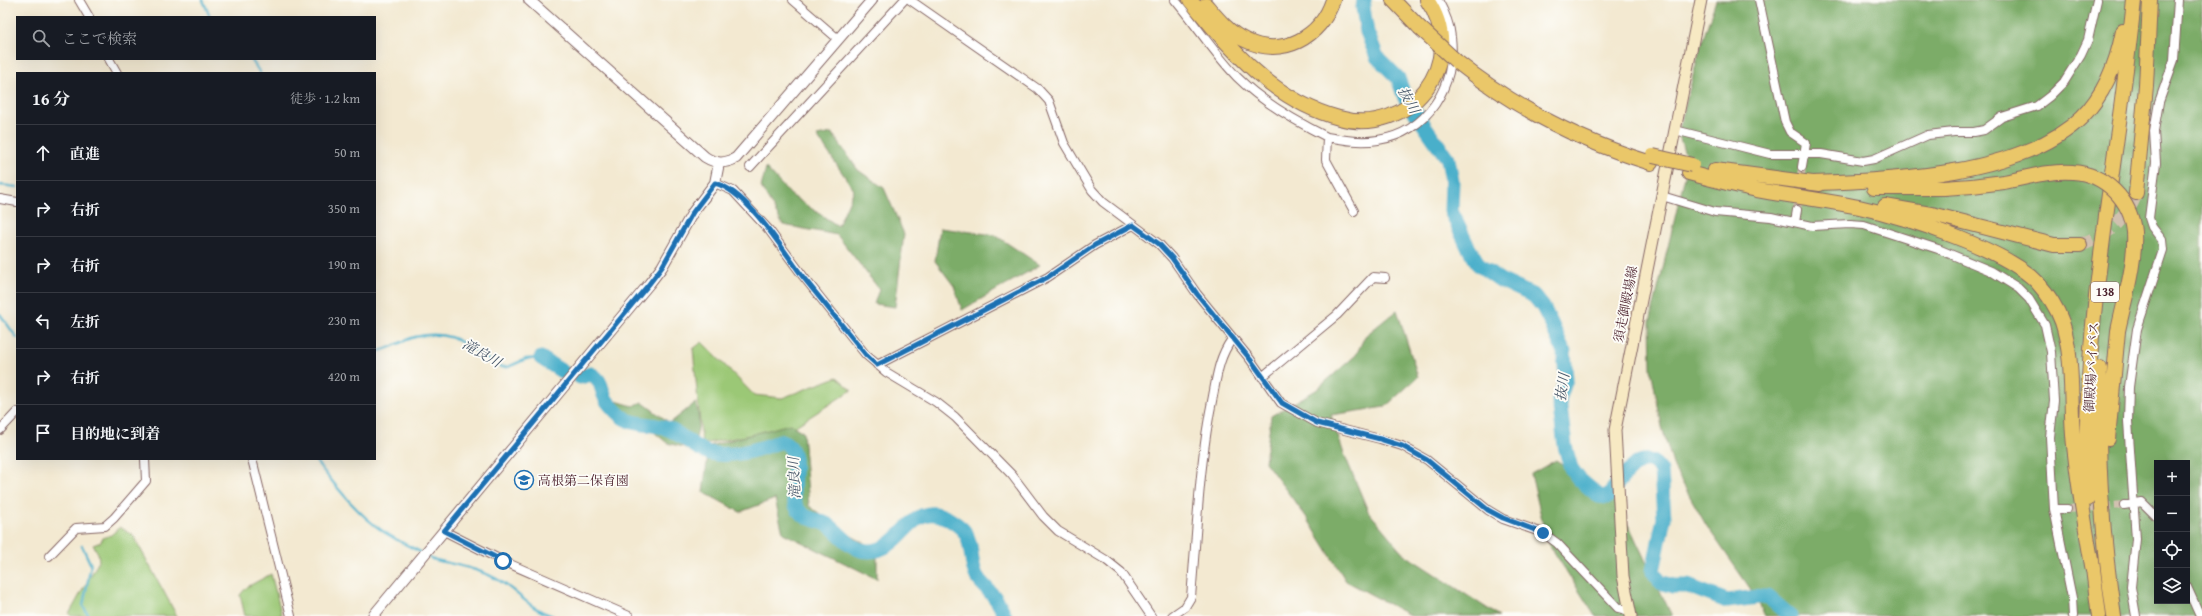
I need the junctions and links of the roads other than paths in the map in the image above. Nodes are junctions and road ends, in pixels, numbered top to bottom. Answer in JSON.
{"nodes":[{"id":1,"x":79,"y":0,"type":"edge"},
{"id":2,"x":529,"y":0,"type":"edge"},
{"id":3,"x":793,"y":0,"type":"edge"},
{"id":4,"x":872,"y":0,"type":"edge"},
{"id":5,"x":904,"y":0,"type":"edge"},
{"id":6,"x":910,"y":0,"type":"edge"},
{"id":7,"x":1175,"y":0,"type":"edge"},
{"id":8,"x":1190,"y":0,"type":"edge"},
{"id":9,"x":1202,"y":0,"type":"edge"},
{"id":10,"x":1333,"y":0,"type":"edge"},
{"id":11,"x":1393,"y":0,"type":"edge"},
{"id":12,"x":1404,"y":0,"type":"edge"},
{"id":13,"x":1427,"y":0,"type":"edge"},
{"id":14,"x":1438,"y":0,"type":"edge"},
{"id":15,"x":1701,"y":0,"type":"edge"},
{"id":16,"x":1759,"y":0,"type":"edge"},
{"id":17,"x":2097,"y":0,"type":"edge"},
{"id":18,"x":2128,"y":0,"type":"edge"},
{"id":19,"x":2134,"y":0,"type":"edge"},
{"id":20,"x":2142,"y":0,"type":"edge"},
{"id":21,"x":2150,"y":0,"type":"edge"},
{"id":22,"x":2178,"y":0,"type":"edge"},
{"id":23,"x":88,"y":16,"type":"edge"},
{"id":24,"x":1422,"y":24,"type":"junction"},
{"id":25,"x":838,"y":39,"type":"junction"},
{"id":26,"x":110,"y":60,"type":"edge"},
{"id":27,"x":116,"y":72,"type":"edge"},
{"id":28,"x":1675,"y":130,"type":"junction"},
{"id":29,"x":1327,"y":137,"type":"junction"},
{"id":30,"x":1804,"y":153,"type":"junction"},
{"id":31,"x":719,"y":163,"type":"junction"},
{"id":32,"x":1802,"y":166,"type":"tunnel mouth"},
{"id":33,"x":750,"y":167,"type":"dead end"},
{"id":34,"x":1690,"y":169,"type":"junction"},
{"id":35,"x":715,"y":183,"type":"junction"},
{"id":36,"x":1730,"y":183,"type":"junction"},
{"id":37,"x":1811,"y":183,"type":"junction"},
{"id":38,"x":2136,"y":193,"type":"tunnel mouth"},
{"id":39,"x":1662,"y":196,"type":"junction"},
{"id":40,"x":0,"y":199,"type":"edge"},
{"id":41,"x":16,"y":202,"type":"edge"},
{"id":42,"x":1797,"y":210,"type":"tunnel mouth"},
{"id":43,"x":1354,"y":211,"type":"dead end"},
{"id":44,"x":1795,"y":222,"type":"junction"},
{"id":45,"x":1133,"y":225,"type":"junction"},
{"id":46,"x":2080,"y":245,"type":"tunnel mouth"},
{"id":47,"x":1385,"y":278,"type":"dead end"},
{"id":48,"x":1232,"y":339,"type":"junction"},
{"id":49,"x":877,"y":365,"type":"junction"},
{"id":50,"x":1262,"y":377,"type":"junction"},
{"id":51,"x":16,"y":413,"type":"edge"},
{"id":52,"x":0,"y":430,"type":"edge"},
{"id":53,"x":145,"y":460,"type":"edge"},
{"id":54,"x":252,"y":460,"type":"edge"},
{"id":55,"x":2134,"y":504,"type":"junction"},
{"id":56,"x":2124,"y":505,"type":"tunnel mouth"},
{"id":57,"x":2054,"y":509,"type":"junction"},
{"id":58,"x":2067,"y":509,"type":"tunnel mouth"},
{"id":59,"x":2154,"y":514,"type":"edge"},
{"id":60,"x":444,"y":531,"type":"junction"},
{"id":61,"x":49,"y":556,"type":"dead end"},
{"id":62,"x":2092,"y":571,"type":"junction"},
{"id":63,"x":2109,"y":586,"type":"junction"},
{"id":64,"x":2190,"y":594,"type":"edge"},
{"id":65,"x":1630,"y":614,"type":"edge"},
{"id":66,"x":291,"y":616,"type":"edge"},
{"id":67,"x":373,"y":616,"type":"edge"},
{"id":68,"x":629,"y":616,"type":"edge"},
{"id":69,"x":1151,"y":616,"type":"edge"},
{"id":70,"x":1172,"y":616,"type":"edge"},
{"id":71,"x":2072,"y":616,"type":"edge"},
{"id":72,"x":2099,"y":616,"type":"edge"},
{"id":73,"x":2114,"y":616,"type":"edge"},
{"id":74,"x":2136,"y":616,"type":"edge"},
{"id":75,"x":2200,"y":616,"type":"edge"}],
"edges":[{"from":1,"to":23,"type":"street"},
{"from":2,"to":31,"type":"street"},
{"from":3,"to":25,"type":"street"},
{"from":4,"to":25,"type":"street"},
{"from":5,"to":33,"type":"street"},
{"from":6,"to":45,"type":"street"},
{"from":7,"to":29,"type":"street"},
{"from":8,"to":13,"type":"highway"},
{"from":9,"to":10,"type":"highway"},
{"from":11,"to":24,"type":"highway"},
{"from":12,"to":24,"type":"highway"},
{"from":14,"to":29,"type":"street"},
{"from":15,"to":28,"type":"main road","name":"須走御殿場線"},
{"from":16,"to":30,"type":"street"},
{"from":17,"to":30,"type":"street"},
{"from":18,"to":37,"type":"highway"},
{"from":19,"to":62,"type":"highway","name":"御殿場バイパス","number":"138"},
{"from":20,"to":63,"type":"highway","name":"御殿場バイパス","number":"138"},
{"from":21,"to":38,"type":"highway"},
{"from":22,"to":55,"type":"street"},
{"from":24,"to":34,"type":"highway"},
{"from":25,"to":31,"type":"street"},
{"from":26,"to":27,"type":"street"},
{"from":28,"to":30,"type":"street"},
{"from":28,"to":39,"type":"main road","name":"須走御殿場線"},
{"from":29,"to":43,"type":"street"},
{"from":30,"to":32,"type":"street"},
{"from":31,"to":35,"type":"street"},
{"from":34,"to":36,"type":"highway"},
{"from":34,"to":37,"type":"highway"},
{"from":35,"to":49,"type":"street"},
{"from":35,"to":60,"type":"street"},
{"from":36,"to":46,"type":"highway"},
{"from":36,"to":62,"type":"highway"},
{"from":37,"to":63,"type":"highway","bridge":true},
{"from":39,"to":44,"type":"street"},
{"from":39,"to":65,"type":"main road","name":"須走御殿場線"},
{"from":40,"to":41,"type":"street"},
{"from":42,"to":44,"type":"street"},
{"from":44,"to":57,"type":"street"},
{"from":45,"to":48,"type":"street"},
{"from":45,"to":49,"type":"street"},
{"from":47,"to":50,"type":"street"},
{"from":48,"to":50,"type":"street"},
{"from":48,"to":70,"type":"street"},
{"from":49,"to":69,"type":"street"},
{"from":50,"to":65,"type":"street"},
{"from":51,"to":52,"type":"street"},
{"from":53,"to":61,"type":"street"},
{"from":54,"to":66,"type":"street"},
{"from":55,"to":56,"type":"street"},
{"from":55,"to":59,"type":"street"},
{"from":55,"to":74,"type":"street"},
{"from":57,"to":58,"type":"street"},
{"from":57,"to":71,"type":"street"},
{"from":60,"to":67,"type":"street"},
{"from":60,"to":68,"type":"street"},
{"from":62,"to":72,"type":"highway","name":"御殿場バイパス","number":"138"},
{"from":63,"to":73,"type":"highway","name":"御殿場バイパス","number":"138"},
{"from":64,"to":75,"type":"street"}]}
